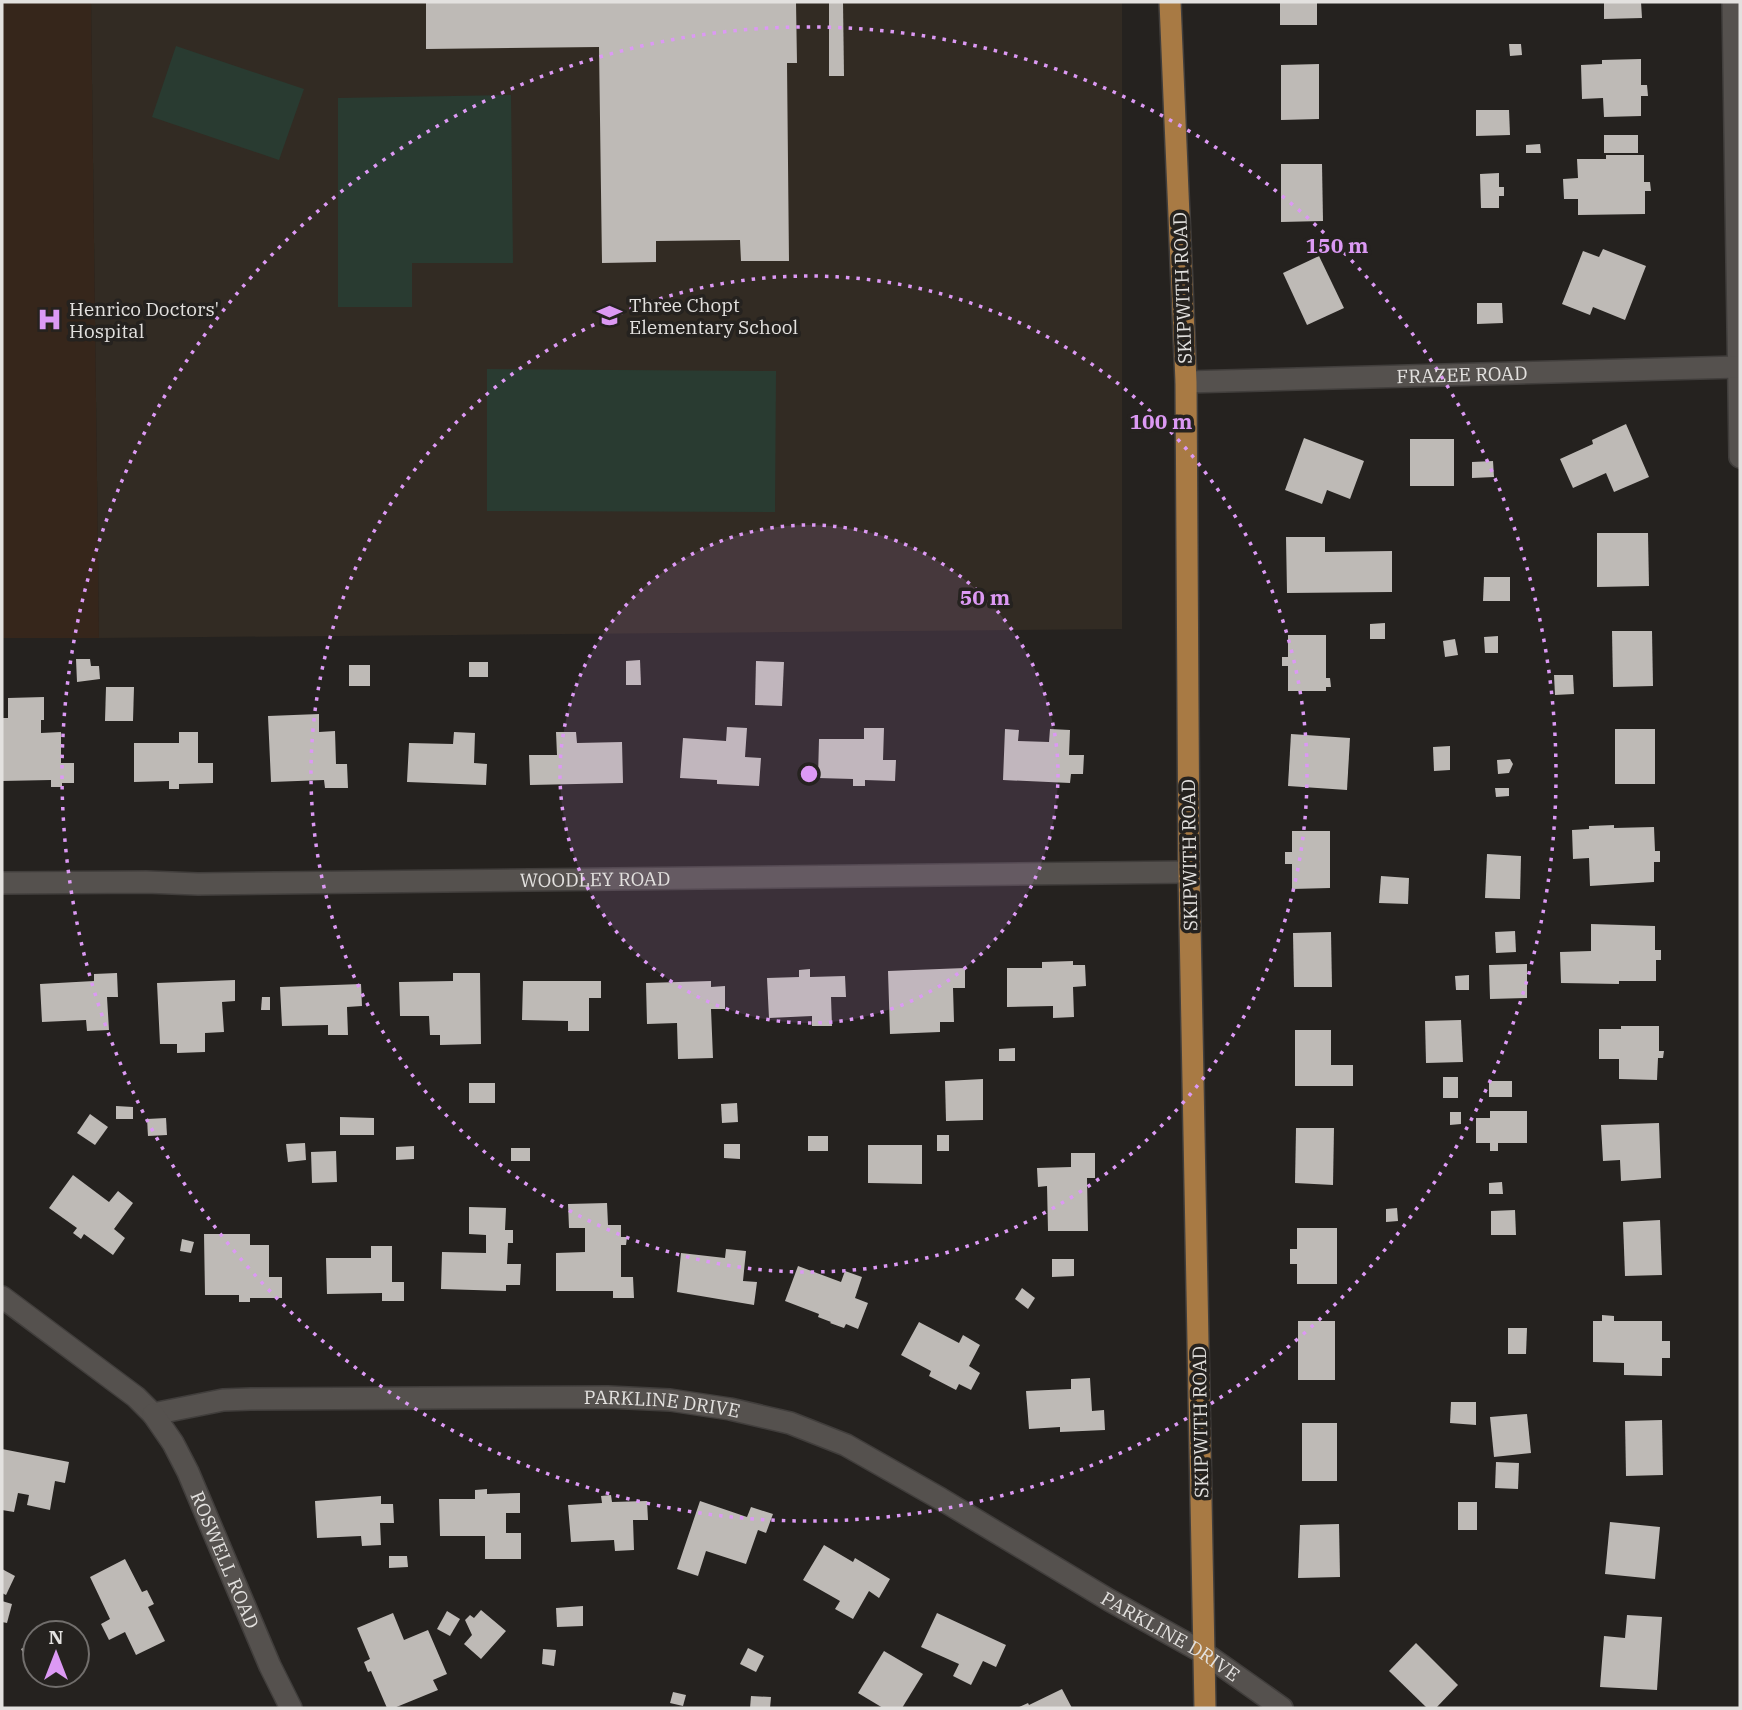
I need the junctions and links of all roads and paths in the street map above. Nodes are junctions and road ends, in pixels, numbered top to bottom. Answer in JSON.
{"nodes":[{"id":1,"x":1170,"y":2,"type":"edge"},
{"id":2,"x":1733,"y":2,"type":"edge"},
{"id":3,"x":1738,"y":367,"type":"junction"},
{"id":4,"x":1186,"y":382,"type":"junction"},
{"id":5,"x":1740,"y":457,"type":"edge"},
{"id":6,"x":1189,"y":872,"type":"junction"},
{"id":7,"x":2,"y":883,"type":"edge"},
{"id":8,"x":2,"y":1297,"type":"edge"},
{"id":9,"x":153,"y":1414,"type":"junction"},
{"id":10,"x":1204,"y":1653,"type":"junction"},
{"id":11,"x":291,"y":1708,"type":"edge"},
{"id":12,"x":1205,"y":1708,"type":"edge"},
{"id":13,"x":1282,"y":1708,"type":"edge"}],
"edges":[{"from":1,"to":4,"type":"main road","name":"SKIPWITH ROAD"},
{"from":2,"to":3,"type":"street"},
{"from":3,"to":4,"type":"street","name":"FRAZEE ROAD"},
{"from":3,"to":5,"type":"street"},
{"from":4,"to":6,"type":"main road","name":"SKIPWITH ROAD"},
{"from":6,"to":7,"type":"street","name":"WOODLEY ROAD"},
{"from":6,"to":10,"type":"main road","name":"SKIPWITH ROAD"},
{"from":8,"to":9,"type":"street"},
{"from":9,"to":10,"type":"street","name":"PARKLINE DRIVE"},
{"from":9,"to":11,"type":"street","name":"ROSWELL ROAD"},
{"from":10,"to":12,"type":"main road","name":"SKIPWITH ROAD"},
{"from":10,"to":13,"type":"street","name":"PARKLINE DRIVE"}]}
